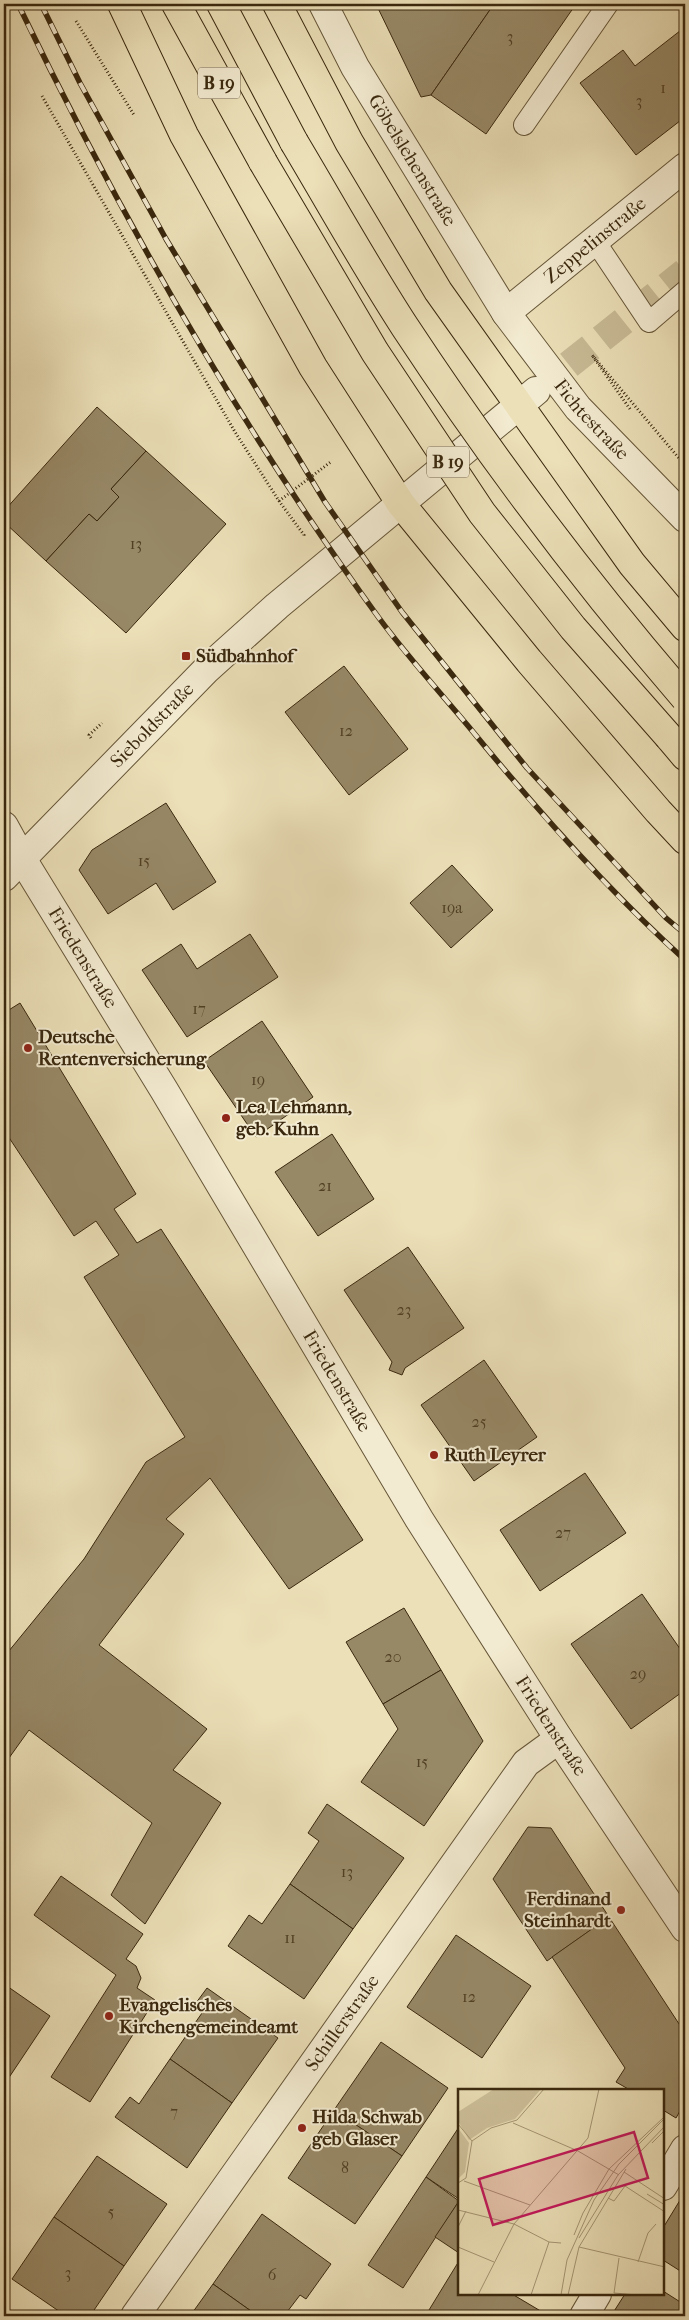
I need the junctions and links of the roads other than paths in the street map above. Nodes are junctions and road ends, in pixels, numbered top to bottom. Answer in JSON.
{"nodes":[{"id":1,"x":122,"y":4,"type":"edge"},
{"id":2,"x":176,"y":4,"type":"edge"},
{"id":3,"x":221,"y":4,"type":"edge"},
{"id":4,"x":277,"y":4,"type":"edge"},
{"id":5,"x":323,"y":4,"type":"edge"},
{"id":6,"x":608,"y":4,"type":"edge"},
{"id":7,"x":524,"y":125,"type":"dead end"},
{"id":8,"x":685,"y":167,"type":"edge"},
{"id":9,"x":595,"y":241,"type":"junction"},
{"id":10,"x":685,"y":291,"type":"edge"},
{"id":11,"x":506,"y":313,"type":"junction"},
{"id":12,"x":527,"y":398,"type":"junction"},
{"id":13,"x":401,"y":504,"type":"junction"},
{"id":14,"x":685,"y":518,"type":"edge"},
{"id":15,"x":685,"y":628,"type":"edge"},
{"id":16,"x":685,"y":698,"type":"edge"},
{"id":17,"x":677,"y":747,"type":"edge"},
{"id":18,"x":4,"y":826,"type":"edge"},
{"id":19,"x":685,"y":840,"type":"edge"},
{"id":20,"x":13,"y":867,"type":"edge"},
{"id":21,"x":559,"y":1739,"type":"junction"},
{"id":22,"x":685,"y":1928,"type":"edge"},
{"id":23,"x":685,"y":2149,"type":"edge"},
{"id":24,"x":664,"y":2184,"type":"edge"},
{"id":25,"x":596,"y":2295,"type":"edge"},
{"id":26,"x":135,"y":2316,"type":"edge"},
{"id":27,"x":584,"y":2316,"type":"edge"}],
"edges":[{"from":1,"to":13,"type":"main road"},
{"from":2,"to":17,"type":"main road","number":"B 19","bridge":true},
{"from":3,"to":16,"type":"main road","number":"B 19","bridge":true},
{"from":4,"to":12,"type":"main road"},
{"from":5,"to":11,"type":"street","name":"Göbelslehenstraße"},
{"from":6,"to":7,"type":"lane"},
{"from":8,"to":9,"type":"street","name":"Zeppelinstraße"},
{"from":9,"to":10,"type":"lane"},
{"from":9,"to":11,"type":"street","name":"Zeppelinstraße"},
{"from":11,"to":14,"type":"street","name":"Fichtestraße"},
{"from":12,"to":13,"type":"street"},
{"from":12,"to":15,"type":"main road"},
{"from":13,"to":19,"type":"main road"},
{"from":13,"to":20,"type":"street","name":"Sieboldstraße"},
{"from":18,"to":20,"type":"street","name":"Friedenstraße"},
{"from":20,"to":21,"type":"street","name":"Friedenstraße"},
{"from":21,"to":22,"type":"street","name":"Friedenstraße"},
{"from":21,"to":26,"type":"street","name":"Schillerstraße"},
{"from":23,"to":24,"type":"street"},
{"from":25,"to":27,"type":"street"}]}
